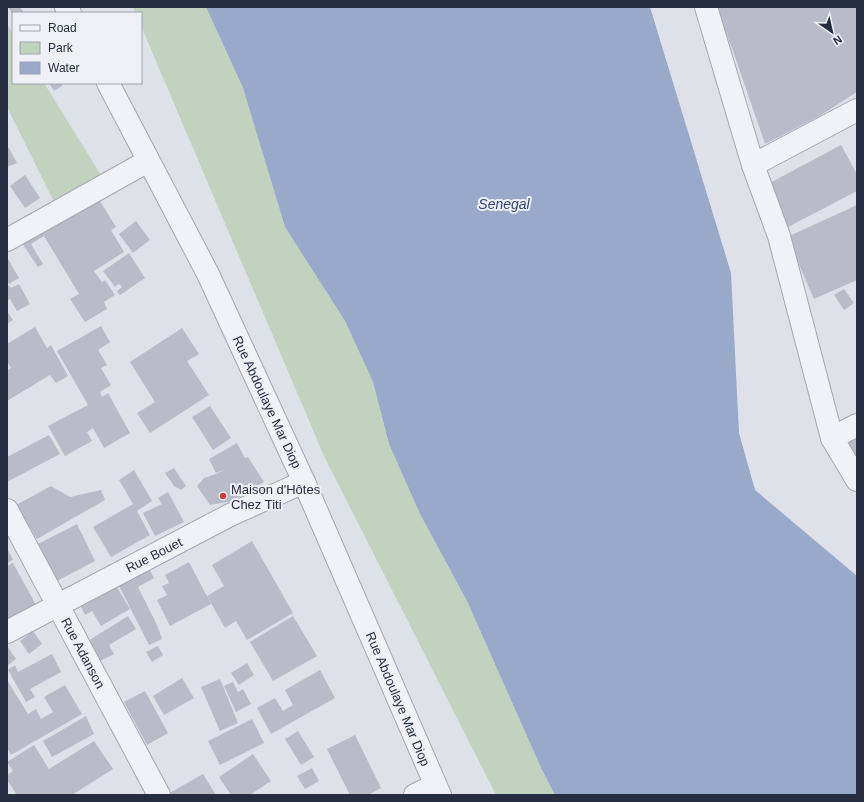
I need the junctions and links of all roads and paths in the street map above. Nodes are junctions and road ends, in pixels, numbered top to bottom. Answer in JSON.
{"nodes":[{"id":1,"x":706,"y":7,"type":"edge"},
{"id":2,"x":109,"y":84,"type":"edge"},
{"id":3,"x":857,"y":110,"type":"edge"},
{"id":4,"x":148,"y":161,"type":"junction"},
{"id":5,"x":753,"y":165,"type":"junction"},
{"id":6,"x":7,"y":240,"type":"edge"},
{"id":7,"x":857,"y":425,"type":"edge"},
{"id":8,"x":832,"y":438,"type":"junction"},
{"id":9,"x":857,"y":480,"type":"edge"},
{"id":10,"x":304,"y":482,"type":"junction"},
{"id":11,"x":7,"y":510,"type":"edge"},
{"id":12,"x":57,"y":605,"type":"junction"},
{"id":13,"x":7,"y":632,"type":"edge"},
{"id":14,"x":437,"y":790,"type":"edge"},
{"id":15,"x":159,"y":795,"type":"edge"},
{"id":16,"x":415,"y":795,"type":"edge"}],
"edges":[{"from":1,"to":5,"type":"street"},
{"from":2,"to":4,"type":"street","name":"Rue Abdoulaye Mar Diop"},
{"from":3,"to":5,"type":"street"},
{"from":4,"to":6,"type":"street"},
{"from":4,"to":10,"type":"street","name":"Rue Abdoulaye Mar Diop"},
{"from":5,"to":8,"type":"street"},
{"from":7,"to":8,"type":"street"},
{"from":8,"to":9,"type":"street"},
{"from":10,"to":12,"type":"street","name":"Rue Bouet"},
{"from":10,"to":14,"type":"street","name":"Rue Abdoulaye Mar Diop"},
{"from":11,"to":12,"type":"street","name":"Rue Adanson"},
{"from":12,"to":13,"type":"street","name":"Rue Bouet"},
{"from":12,"to":15,"type":"street","name":"Rue Adanson"},
{"from":14,"to":16,"type":"street"}]}
